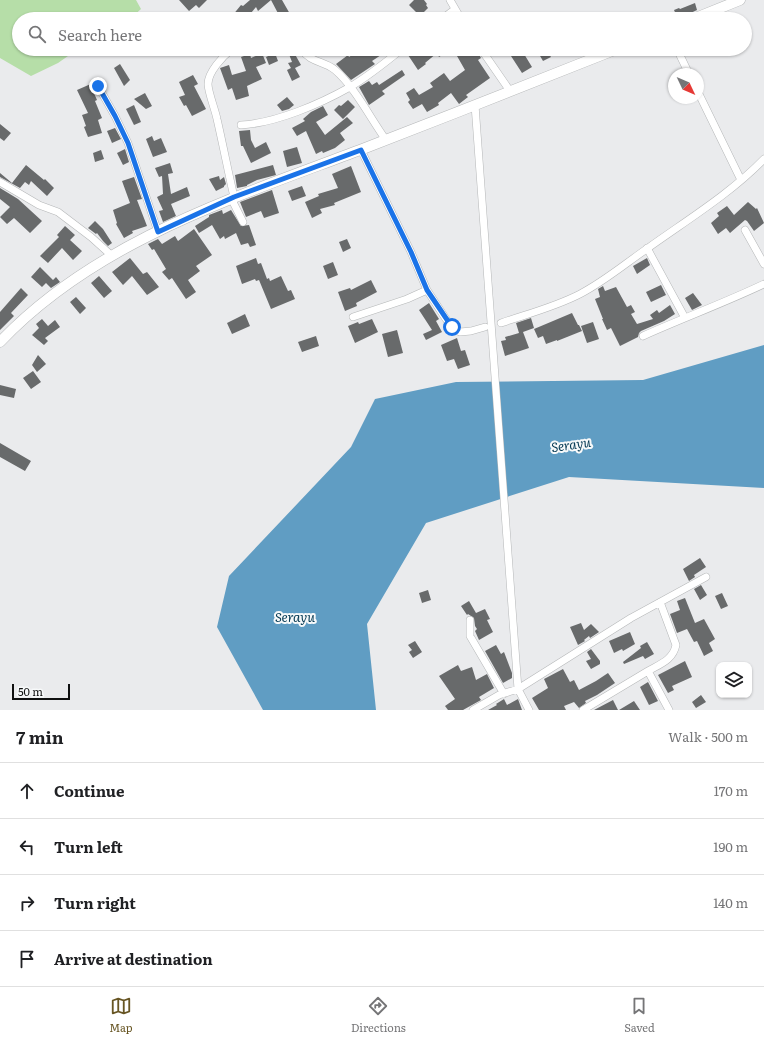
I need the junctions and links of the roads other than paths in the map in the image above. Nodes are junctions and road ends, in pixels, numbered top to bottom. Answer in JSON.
{"nodes":[{"id":1,"x":450,"y":0,"type":"edge"},
{"id":2,"x":740,"y":0,"type":"edge"},
{"id":3,"x":454,"y":10,"type":"joint"},
{"id":4,"x":451,"y":12,"type":"edge"},
{"id":5,"x":710,"y":12,"type":"edge"},
{"id":6,"x":223,"y":56,"type":"edge"},
{"id":7,"x":308,"y":56,"type":"edge"},
{"id":8,"x":392,"y":56,"type":"edge"},
{"id":9,"x":486,"y":56,"type":"edge"},
{"id":10,"x":599,"y":56,"type":"edge"},
{"id":11,"x":680,"y":56,"type":"edge"},
{"id":12,"x":686,"y":68,"type":"edge"},
{"id":13,"x":98,"y":86,"type":"dead end"},
{"id":14,"x":350,"y":86,"type":"junction"},
{"id":15,"x":510,"y":91,"type":"junction"},
{"id":16,"x":704,"y":104,"type":"edge"},
{"id":17,"x":475,"y":105,"type":"junction"},
{"id":18,"x":241,"y":125,"type":"dead end"},
{"id":19,"x":386,"y":140,"type":"junction"},
{"id":20,"x":361,"y":150,"type":"junction"},
{"id":21,"x":764,"y":159,"type":"edge"},
{"id":22,"x":740,"y":180,"type":"junction"},
{"id":23,"x":0,"y":182,"type":"edge"},
{"id":24,"x":233,"y":198,"type":"junction"},
{"id":25,"x":243,"y":222,"type":"dead end"},
{"id":26,"x":745,"y":230,"type":"dead end"},
{"id":27,"x":158,"y":232,"type":"junction"},
{"id":28,"x":647,"y":248,"type":"junction"},
{"id":29,"x":111,"y":255,"type":"junction"},
{"id":30,"x":764,"y":264,"type":"edge"},
{"id":31,"x":764,"y":284,"type":"edge"},
{"id":32,"x":427,"y":290,"type":"junction"},
{"id":33,"x":353,"y":317,"type":"dead end"},
{"id":34,"x":685,"y":318,"type":"junction"},
{"id":35,"x":501,"y":323,"type":"dead end"},
{"id":36,"x":485,"y":327,"type":"dead end"},
{"id":37,"x":643,"y":336,"type":"dead end"},
{"id":38,"x":0,"y":342,"type":"edge"},
{"id":39,"x":706,"y":577,"type":"dead end"},
{"id":40,"x":660,"y":602,"type":"junction"},
{"id":41,"x":470,"y":620,"type":"dead end"},
{"id":42,"x":648,"y":671,"type":"junction"},
{"id":43,"x":518,"y":689,"type":"junction"},
{"id":44,"x":504,"y":694,"type":"junction"},
{"id":45,"x":473,"y":710,"type":"edge"},
{"id":46,"x":529,"y":710,"type":"edge"},
{"id":47,"x":583,"y":710,"type":"edge"},
{"id":48,"x":669,"y":710,"type":"edge"}],
"edges":[{"from":1,"to":3,"type":"street"},
{"from":2,"to":5,"type":"main road"},
{"from":3,"to":4,"type":"street"},
{"from":6,"to":24,"type":"street"},
{"from":7,"to":14,"type":"street"},
{"from":8,"to":14,"type":"street"},
{"from":9,"to":15,"type":"street"},
{"from":10,"to":15,"type":"main road"},
{"from":11,"to":12,"type":"street"},
{"from":13,"to":27,"type":"street"},
{"from":14,"to":18,"type":"street"},
{"from":14,"to":19,"type":"street"},
{"from":15,"to":17,"type":"main road"},
{"from":16,"to":22,"type":"street"},
{"from":17,"to":19,"type":"main road"},
{"from":17,"to":43,"type":"street"},
{"from":19,"to":20,"type":"main road"},
{"from":20,"to":24,"type":"main road"},
{"from":20,"to":32,"type":"street"},
{"from":21,"to":22,"type":"street"},
{"from":22,"to":28,"type":"street"},
{"from":23,"to":29,"type":"street"},
{"from":24,"to":25,"type":"street"},
{"from":24,"to":27,"type":"main road"},
{"from":26,"to":30,"type":"street"},
{"from":27,"to":29,"type":"main road"},
{"from":28,"to":34,"type":"street"},
{"from":28,"to":35,"type":"street"},
{"from":29,"to":38,"type":"main road"},
{"from":31,"to":34,"type":"street"},
{"from":32,"to":33,"type":"street"},
{"from":32,"to":36,"type":"street"},
{"from":34,"to":37,"type":"street"},
{"from":39,"to":40,"type":"street"},
{"from":40,"to":42,"type":"street"},
{"from":40,"to":43,"type":"street"},
{"from":41,"to":44,"type":"street"},
{"from":42,"to":47,"type":"street"},
{"from":42,"to":48,"type":"street"},
{"from":43,"to":44,"type":"street"},
{"from":43,"to":46,"type":"street"},
{"from":44,"to":45,"type":"street"}]}
